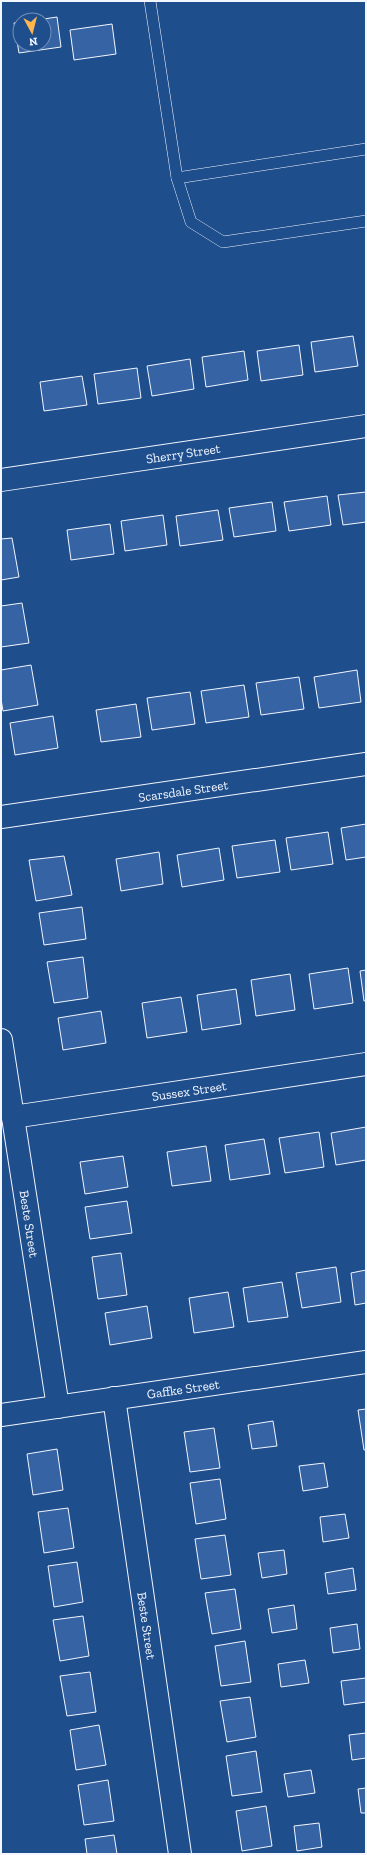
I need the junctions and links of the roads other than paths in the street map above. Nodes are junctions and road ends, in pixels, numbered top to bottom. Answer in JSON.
{"nodes":[{"id":1,"x":150,"y":1,"type":"edge"},
{"id":2,"x":366,"y":149,"type":"edge"},
{"id":3,"x":177,"y":178,"type":"junction"},
{"id":4,"x":366,"y":221,"type":"edge"},
{"id":5,"x":366,"y":426,"type":"edge"},
{"id":6,"x":1,"y":480,"type":"edge"},
{"id":7,"x":366,"y":764,"type":"edge"},
{"id":8,"x":1,"y":817,"type":"edge"},
{"id":9,"x":1,"y":1040,"type":"edge"},
{"id":10,"x":366,"y":1064,"type":"edge"},
{"id":11,"x":13,"y":1117,"type":"junction"},
{"id":12,"x":366,"y":1362,"type":"edge"},
{"id":13,"x":114,"y":1398,"type":"junction"},
{"id":14,"x":58,"y":1407,"type":"junction"},
{"id":15,"x":1,"y":1415,"type":"edge"},
{"id":16,"x":180,"y":1854,"type":"edge"}],
"edges":[{"from":1,"to":3,"type":"lane"},
{"from":2,"to":3,"type":"lane"},
{"from":3,"to":4,"type":"lane"},
{"from":5,"to":6,"type":"street","name":"Sherry Street"},
{"from":7,"to":8,"type":"street","name":"Scarsdale Street"},
{"from":9,"to":11,"type":"street","name":"Beste Street"},
{"from":10,"to":11,"type":"street","name":"Sussex Street"},
{"from":11,"to":14,"type":"street","name":"Beste Street"},
{"from":12,"to":13,"type":"street","name":"Gaffke Street"},
{"from":13,"to":14,"type":"street","name":"Gaffke Street"},
{"from":13,"to":16,"type":"street","name":"Beste Street"},
{"from":14,"to":15,"type":"street","name":"Gaffke Street"}]}
